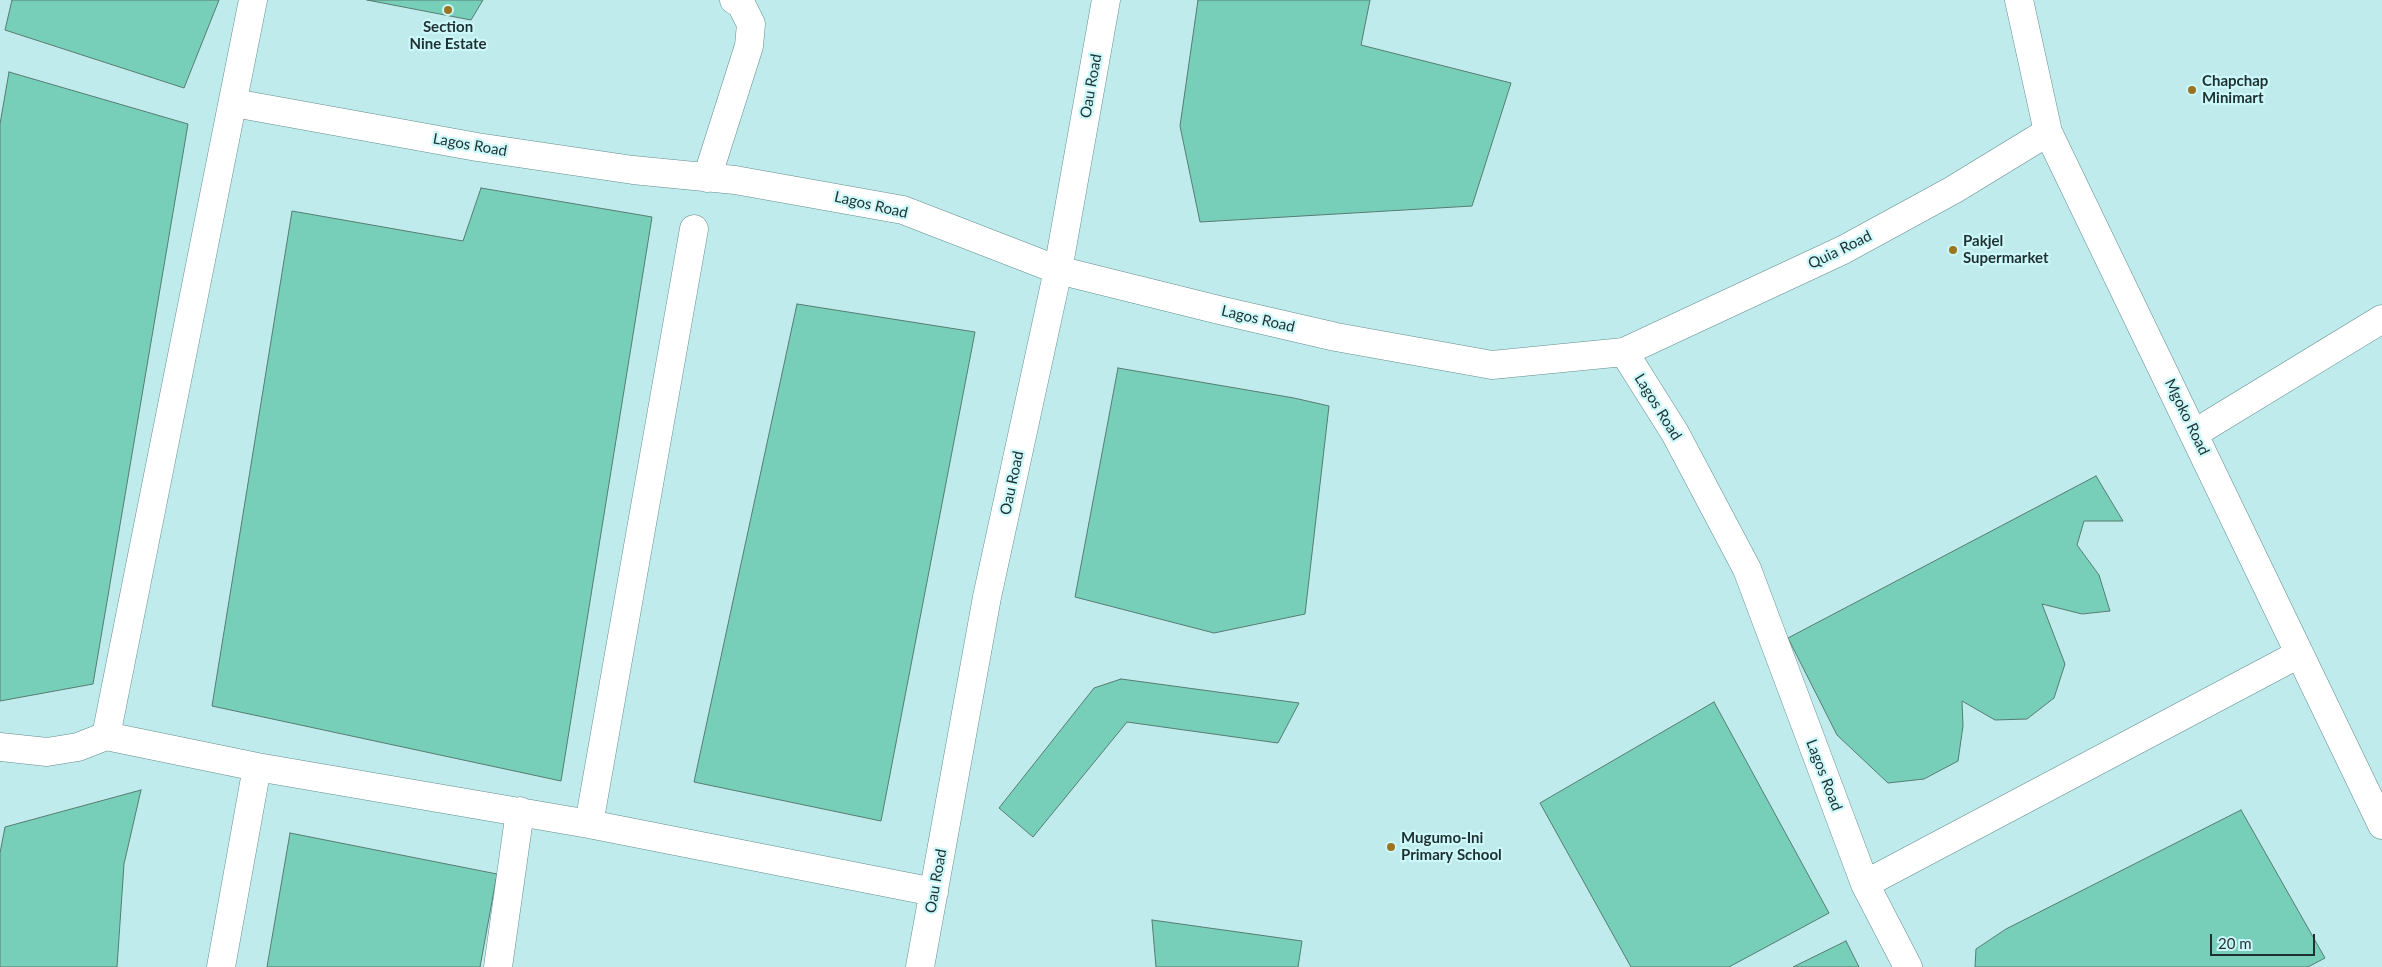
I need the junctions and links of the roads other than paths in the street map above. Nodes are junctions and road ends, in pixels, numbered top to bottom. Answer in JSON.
{"nodes":[{"id":1,"x":253,"y":0,"type":"edge"},
{"id":2,"x":734,"y":0,"type":"edge"},
{"id":3,"x":1106,"y":0,"type":"edge"},
{"id":4,"x":2018,"y":0,"type":"edge"},
{"id":5,"x":234,"y":103,"type":"junction"},
{"id":6,"x":2048,"y":132,"type":"junction"},
{"id":7,"x":707,"y":178,"type":"junction"},
{"id":8,"x":694,"y":229,"type":"dead end"},
{"id":9,"x":1058,"y":270,"type":"junction"},
{"id":10,"x":2382,"y":319,"type":"edge"},
{"id":11,"x":1624,"y":352,"type":"junction"},
{"id":12,"x":2195,"y":433,"type":"junction"},
{"id":13,"x":2299,"y":654,"type":"junction"},
{"id":14,"x":106,"y":736,"type":"junction"},
{"id":15,"x":0,"y":747,"type":"edge"},
{"id":16,"x":257,"y":768,"type":"junction"},
{"id":17,"x":520,"y":812,"type":"junction"},
{"id":18,"x":589,"y":824,"type":"junction"},
{"id":19,"x":2382,"y":825,"type":"edge"},
{"id":20,"x":1865,"y":884,"type":"junction"},
{"id":21,"x":934,"y":892,"type":"junction"},
{"id":22,"x":221,"y":967,"type":"edge"},
{"id":23,"x":498,"y":967,"type":"edge"},
{"id":24,"x":920,"y":967,"type":"edge"},
{"id":25,"x":1908,"y":967,"type":"edge"}],
"edges":[{"from":1,"to":5,"type":"street"},
{"from":2,"to":7,"type":"street"},
{"from":3,"to":9,"type":"street","name":"Oau Road"},
{"from":4,"to":6,"type":"street","name":"Mgoko Road"},
{"from":5,"to":7,"type":"street","name":"Lagos Road"},
{"from":5,"to":14,"type":"street"},
{"from":6,"to":11,"type":"street","name":"Quia Road"},
{"from":6,"to":12,"type":"street","name":"Mgoko Road"},
{"from":7,"to":9,"type":"street","name":"Lagos Road"},
{"from":8,"to":18,"type":"street"},
{"from":9,"to":11,"type":"street","name":"Lagos Road"},
{"from":9,"to":21,"type":"street","name":"Oau Road"},
{"from":10,"to":12,"type":"street"},
{"from":11,"to":20,"type":"street","name":"Lagos Road"},
{"from":12,"to":13,"type":"street","name":"Mgoko Road"},
{"from":13,"to":19,"type":"street","name":"Mgoko Road"},
{"from":13,"to":20,"type":"street"},
{"from":14,"to":15,"type":"street"},
{"from":14,"to":16,"type":"street"},
{"from":16,"to":17,"type":"street"},
{"from":16,"to":22,"type":"street"},
{"from":17,"to":18,"type":"street"},
{"from":17,"to":23,"type":"street"},
{"from":18,"to":21,"type":"street"},
{"from":20,"to":25,"type":"street","name":"Lagos Road"},
{"from":21,"to":24,"type":"street","name":"Oau Road"}]}
